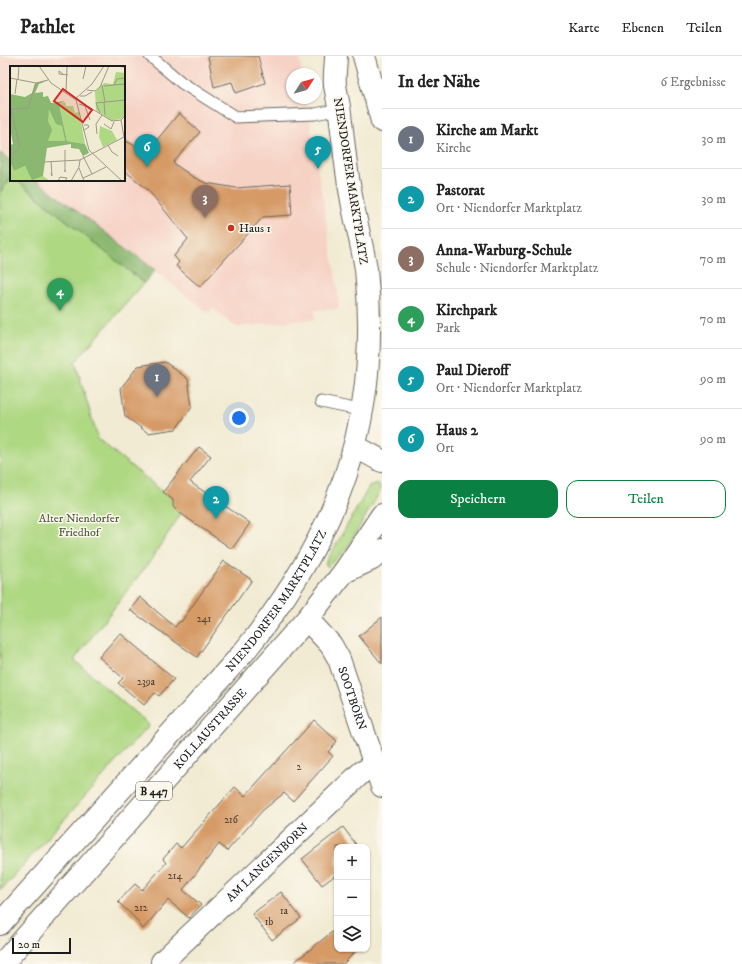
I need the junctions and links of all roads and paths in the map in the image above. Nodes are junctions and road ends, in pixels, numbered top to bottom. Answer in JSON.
{"nodes":[{"id":1,"x":150,"y":56,"type":"edge"},
{"id":2,"x":336,"y":56,"type":"edge"},
{"id":3,"x":364,"y":56,"type":"edge"},
{"id":4,"x":340,"y":109,"type":"junction"},
{"id":5,"x":382,"y":121,"type":"edge"},
{"id":6,"x":321,"y":402,"type":"dead end"},
{"id":7,"x":365,"y":411,"type":"junction"},
{"id":8,"x":382,"y":443,"type":"edge"},
{"id":9,"x":358,"y":448,"type":"junction"},
{"id":10,"x":382,"y":461,"type":"edge"},
{"id":11,"x":382,"y":515,"type":"edge"},
{"id":12,"x":382,"y":550,"type":"edge"},
{"id":13,"x":344,"y":572,"type":"junction"},
{"id":14,"x":307,"y":619,"type":"junction"},
{"id":15,"x":379,"y":776,"type":"edge"},
{"id":16,"x":0,"y":924,"type":"edge"},
{"id":17,"x":161,"y":963,"type":"edge"},
{"id":18,"x":2,"y":964,"type":"edge"}],
"edges":[{"from":1,"to":4,"type":"lane"},
{"from":2,"to":4,"type":"main road","name":"NIENDORFER MARKTPLATZ","number":"B 447"},
{"from":3,"to":5,"type":"main road"},
{"from":4,"to":7,"type":"main road","name":"NIENDORFER MARKTPLATZ","number":"B 447"},
{"from":6,"to":7,"type":"lane"},
{"from":7,"to":9,"type":"main road","name":"NIENDORFER MARKTPLATZ","number":"B 447"},
{"from":8,"to":9,"type":"main road"},
{"from":9,"to":10,"type":"main road"},
{"from":9,"to":16,"type":"main road","name":"NIENDORFER MARKTPLATZ","number":"B 447"},
{"from":11,"to":13,"type":"main road","number":"B 447"},
{"from":12,"to":13,"type":"main road"},
{"from":13,"to":14,"type":"main road","number":"B 447"},
{"from":14,"to":15,"type":"main road","name":"SOOTBÖRN"},
{"from":14,"to":18,"type":"main road","name":"KOLLAUSTRASSE","number":"B 447"},
{"from":15,"to":17,"type":"main road","name":"AM LANGENBORN"}]}
